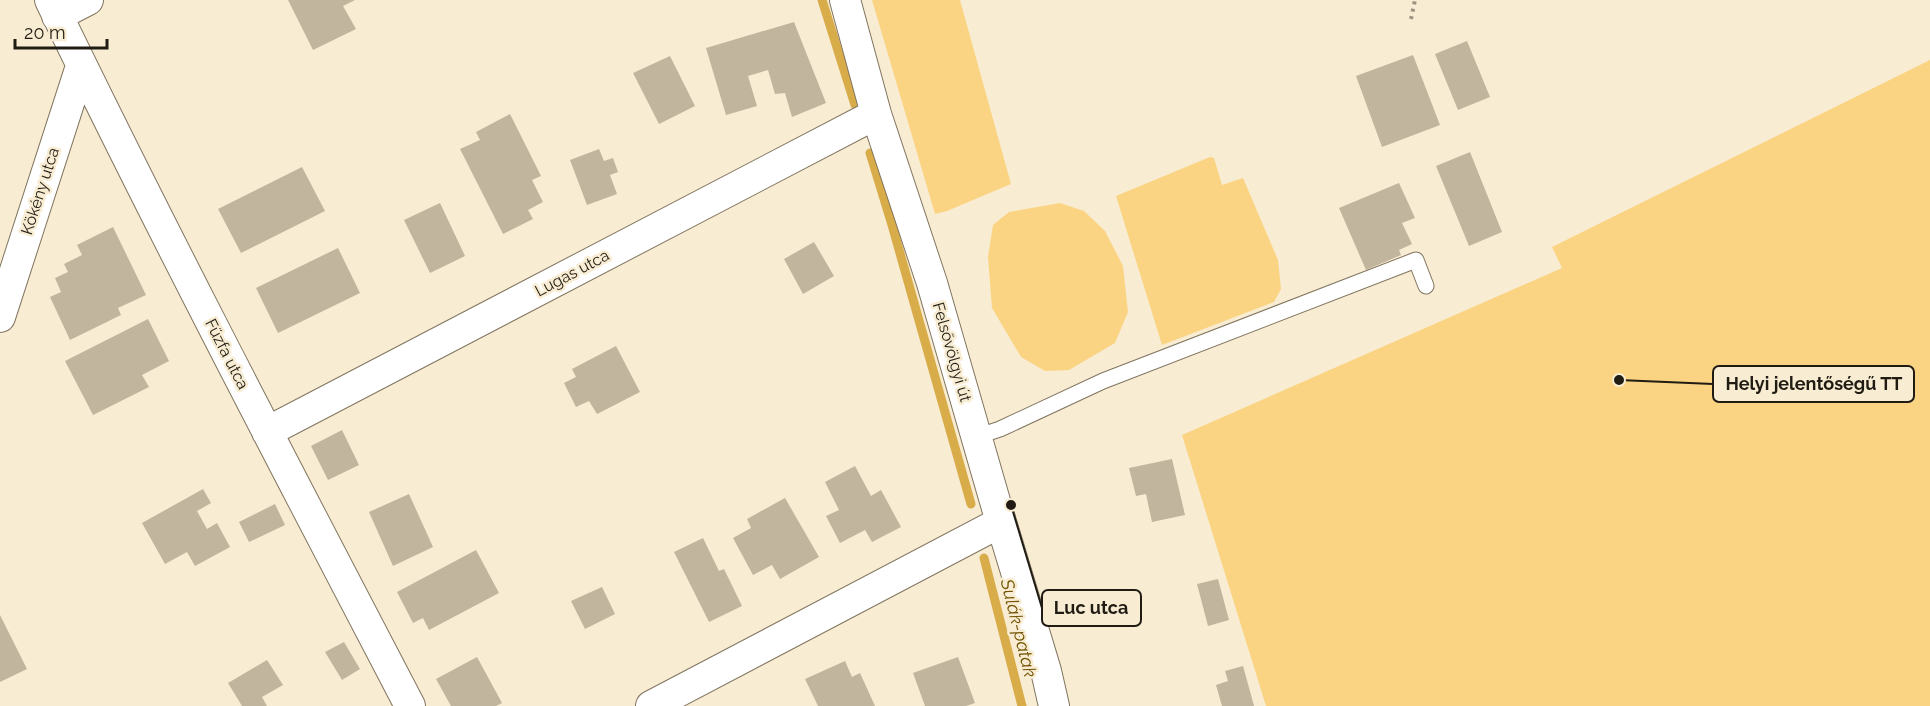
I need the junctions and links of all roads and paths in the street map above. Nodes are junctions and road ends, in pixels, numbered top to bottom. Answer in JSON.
{"nodes":[{"id":1,"x":88,"y":0,"type":"edge"},
{"id":2,"x":845,"y":0,"type":"edge"},
{"id":3,"x":1414,"y":0,"type":"edge"},
{"id":4,"x":54,"y":8,"type":"edge"},
{"id":5,"x":1411,"y":19,"type":"dead end"},
{"id":6,"x":81,"y":66,"type":"junction"},
{"id":7,"x":876,"y":114,"type":"junction"},
{"id":8,"x":1426,"y":286,"type":"dead end"},
{"id":9,"x":0,"y":317,"type":"edge"},
{"id":10,"x":267,"y":432,"type":"junction"},
{"id":11,"x":976,"y":437,"type":"junction"},
{"id":12,"x":1001,"y":522,"type":"junction"},
{"id":13,"x":410,"y":706,"type":"edge"},
{"id":14,"x":651,"y":706,"type":"edge"},
{"id":15,"x":1054,"y":706,"type":"edge"}],
"edges":[{"from":1,"to":4,"type":"street"},
{"from":2,"to":7,"type":"street","name":"Felsővölgyi út"},
{"from":3,"to":5,"type":"path"},
{"from":4,"to":6,"type":"street","name":"Fűzfa utca"},
{"from":6,"to":9,"type":"street","name":"Kökény utca"},
{"from":6,"to":10,"type":"street","name":"Fűzfa utca"},
{"from":7,"to":10,"type":"street","name":"Lugas utca"},
{"from":7,"to":11,"type":"street","name":"Felsővölgyi út"},
{"from":8,"to":11,"type":"lane"},
{"from":10,"to":13,"type":"street","name":"Fűzfa utca"},
{"from":11,"to":12,"type":"street","name":"Felsővölgyi út"},
{"from":12,"to":14,"type":"street"},
{"from":12,"to":15,"type":"street","name":"Felsővölgyi út"}]}
